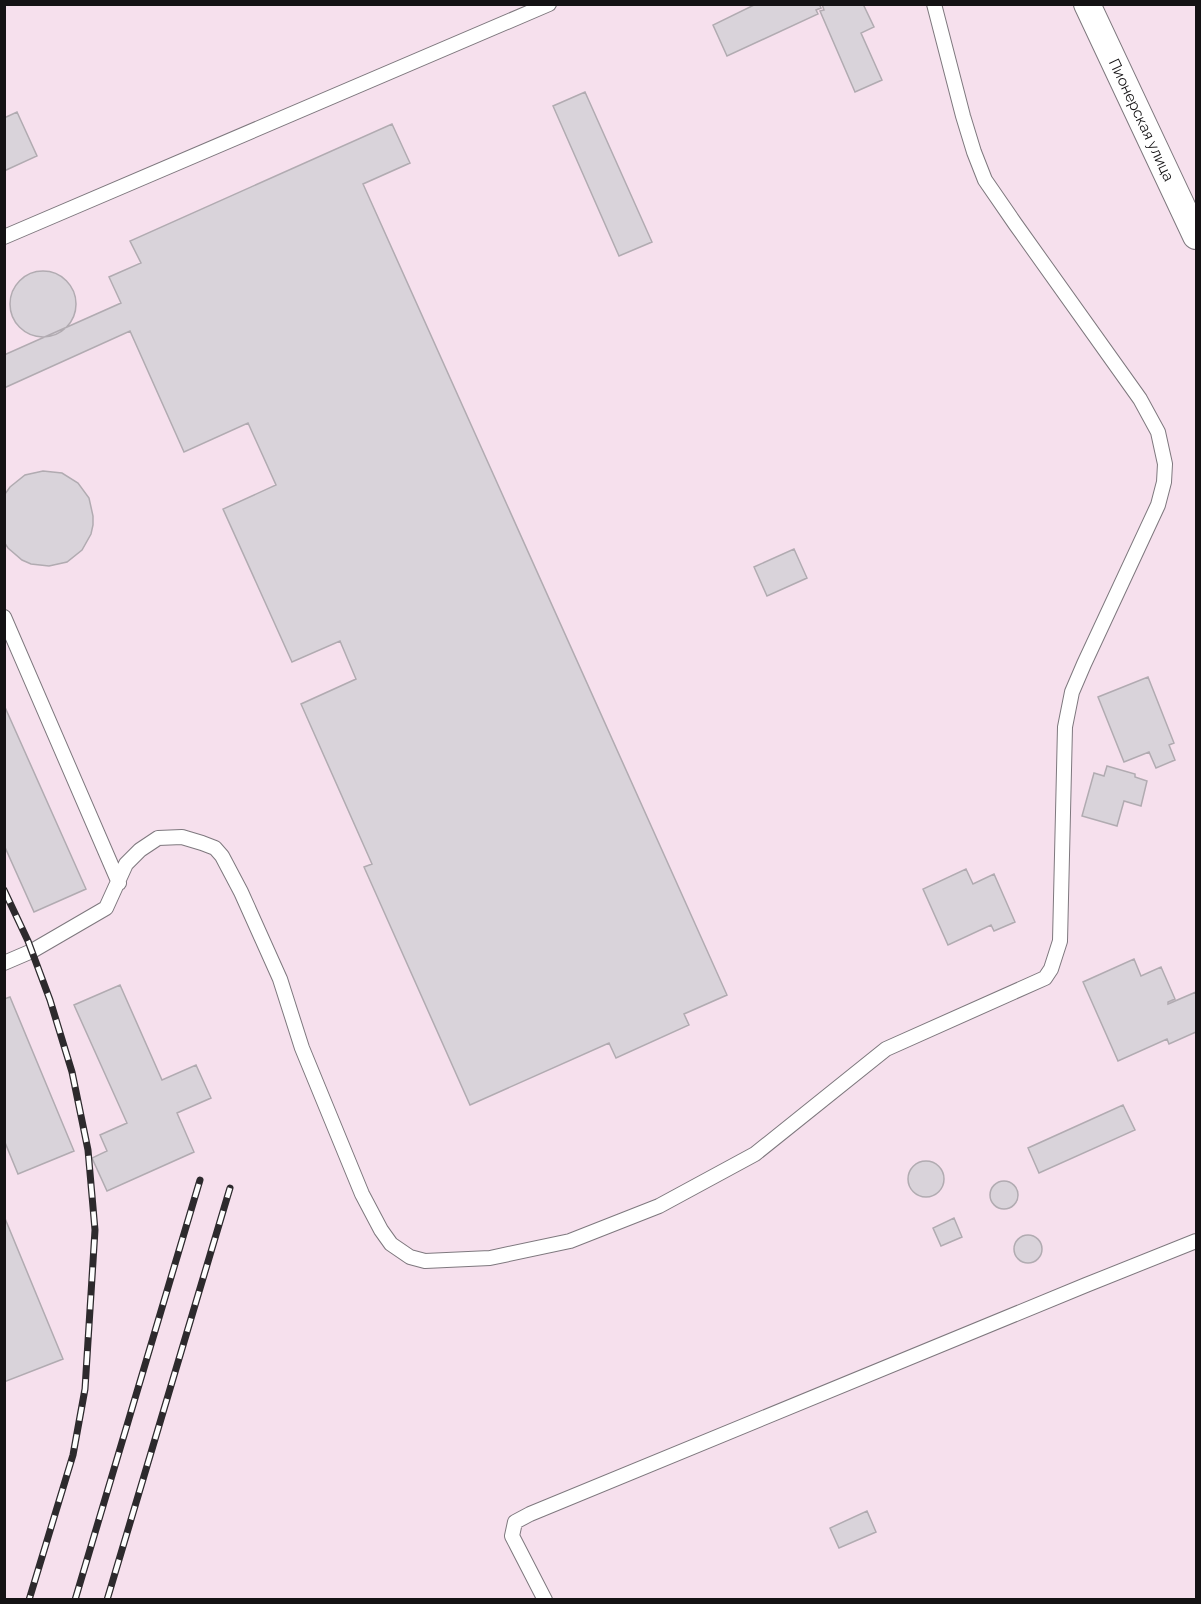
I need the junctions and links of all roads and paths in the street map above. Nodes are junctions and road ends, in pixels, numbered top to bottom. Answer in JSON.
{"nodes":[{"id":1,"x":549,"y":4,"type":"edge"},
{"id":2,"x":934,"y":4,"type":"edge"},
{"id":3,"x":1087,"y":4,"type":"edge"},
{"id":4,"x":1197,"y":236,"type":"edge"},
{"id":5,"x":4,"y":237,"type":"edge"},
{"id":6,"x":4,"y":617,"type":"edge"},
{"id":7,"x":118,"y":883,"type":"junction"},
{"id":8,"x":4,"y":963,"type":"edge"},
{"id":9,"x":1197,"y":1241,"type":"edge"},
{"id":10,"x":545,"y":1599,"type":"edge"}],
"edges":[{"from":1,"to":5,"type":"lane"},
{"from":2,"to":7,"type":"lane"},
{"from":3,"to":4,"type":"street","name":"Пионерская улица"},
{"from":6,"to":7,"type":"lane"},
{"from":7,"to":8,"type":"lane"},
{"from":9,"to":10,"type":"lane"}]}
